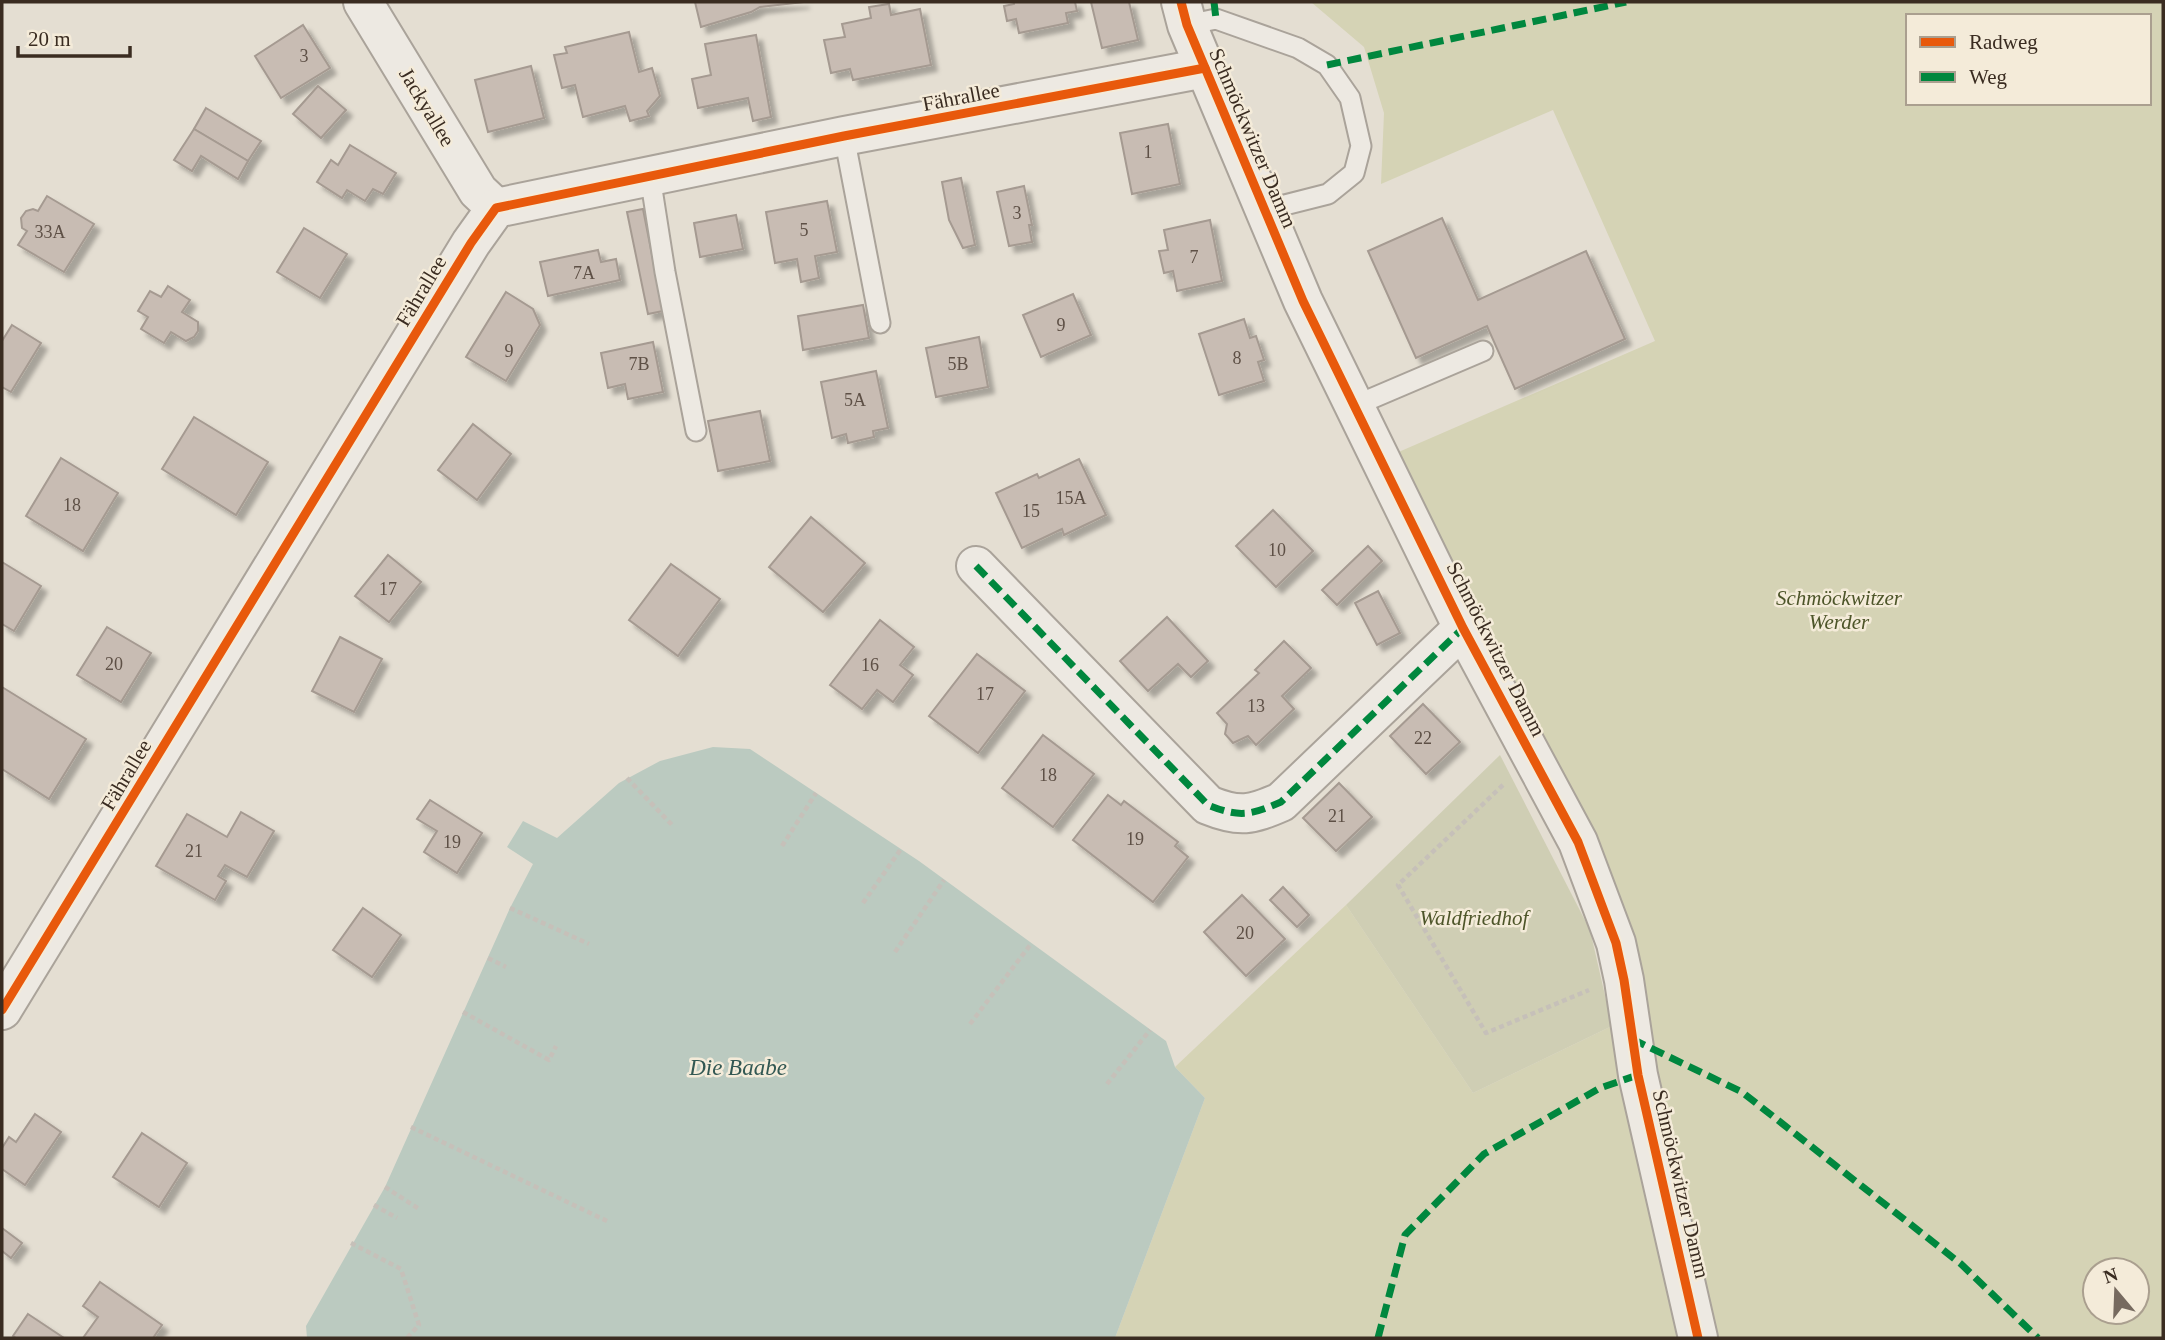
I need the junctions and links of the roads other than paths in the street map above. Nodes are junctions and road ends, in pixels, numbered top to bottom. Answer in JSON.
{"nodes":[{"id":1,"x":363,"y":2,"type":"edge"},
{"id":2,"x":1184,"y":13,"type":"edge"},
{"id":3,"x":1205,"y":68,"type":"junction"},
{"id":4,"x":845,"y":136,"type":"junction"},
{"id":5,"x":650,"y":176,"type":"junction"},
{"id":6,"x":496,"y":208,"type":"junction"},
{"id":7,"x":1265,"y":210,"type":"junction"},
{"id":8,"x":880,"y":323,"type":"dead end"},
{"id":9,"x":1483,"y":351,"type":"dead end"},
{"id":10,"x":1354,"y":406,"type":"junction"},
{"id":11,"x":696,"y":431,"type":"dead end"},
{"id":12,"x":976,"y":566,"type":"dead end"},
{"id":13,"x":1463,"y":628,"type":"junction"},
{"id":14,"x":2,"y":1010,"type":"edge"},
{"id":15,"x":1698,"y":1338,"type":"edge"}],
"edges":[{"from":1,"to":6,"type":"street","name":"Jackyallee"},
{"from":2,"to":3,"type":"street","name":"Schmöckwitzer Damm"},
{"from":2,"to":7,"type":"lane"},
{"from":3,"to":4,"type":"street","name":"Fährallee"},
{"from":3,"to":7,"type":"street","name":"Schmöckwitzer Damm"},
{"from":4,"to":5,"type":"street","name":"Fährallee"},
{"from":4,"to":8,"type":"lane"},
{"from":5,"to":6,"type":"street","name":"Fährallee"},
{"from":5,"to":11,"type":"lane"},
{"from":6,"to":14,"type":"street","name":"Fährallee"},
{"from":7,"to":10,"type":"street","name":"Schmöckwitzer Damm"},
{"from":9,"to":10,"type":"lane"},
{"from":10,"to":13,"type":"street","name":"Schmöckwitzer Damm"},
{"from":12,"to":13,"type":"street","name":"Schmöckwitzer Damm"},
{"from":13,"to":15,"type":"street","name":"Schmöckwitzer Damm"}]}
